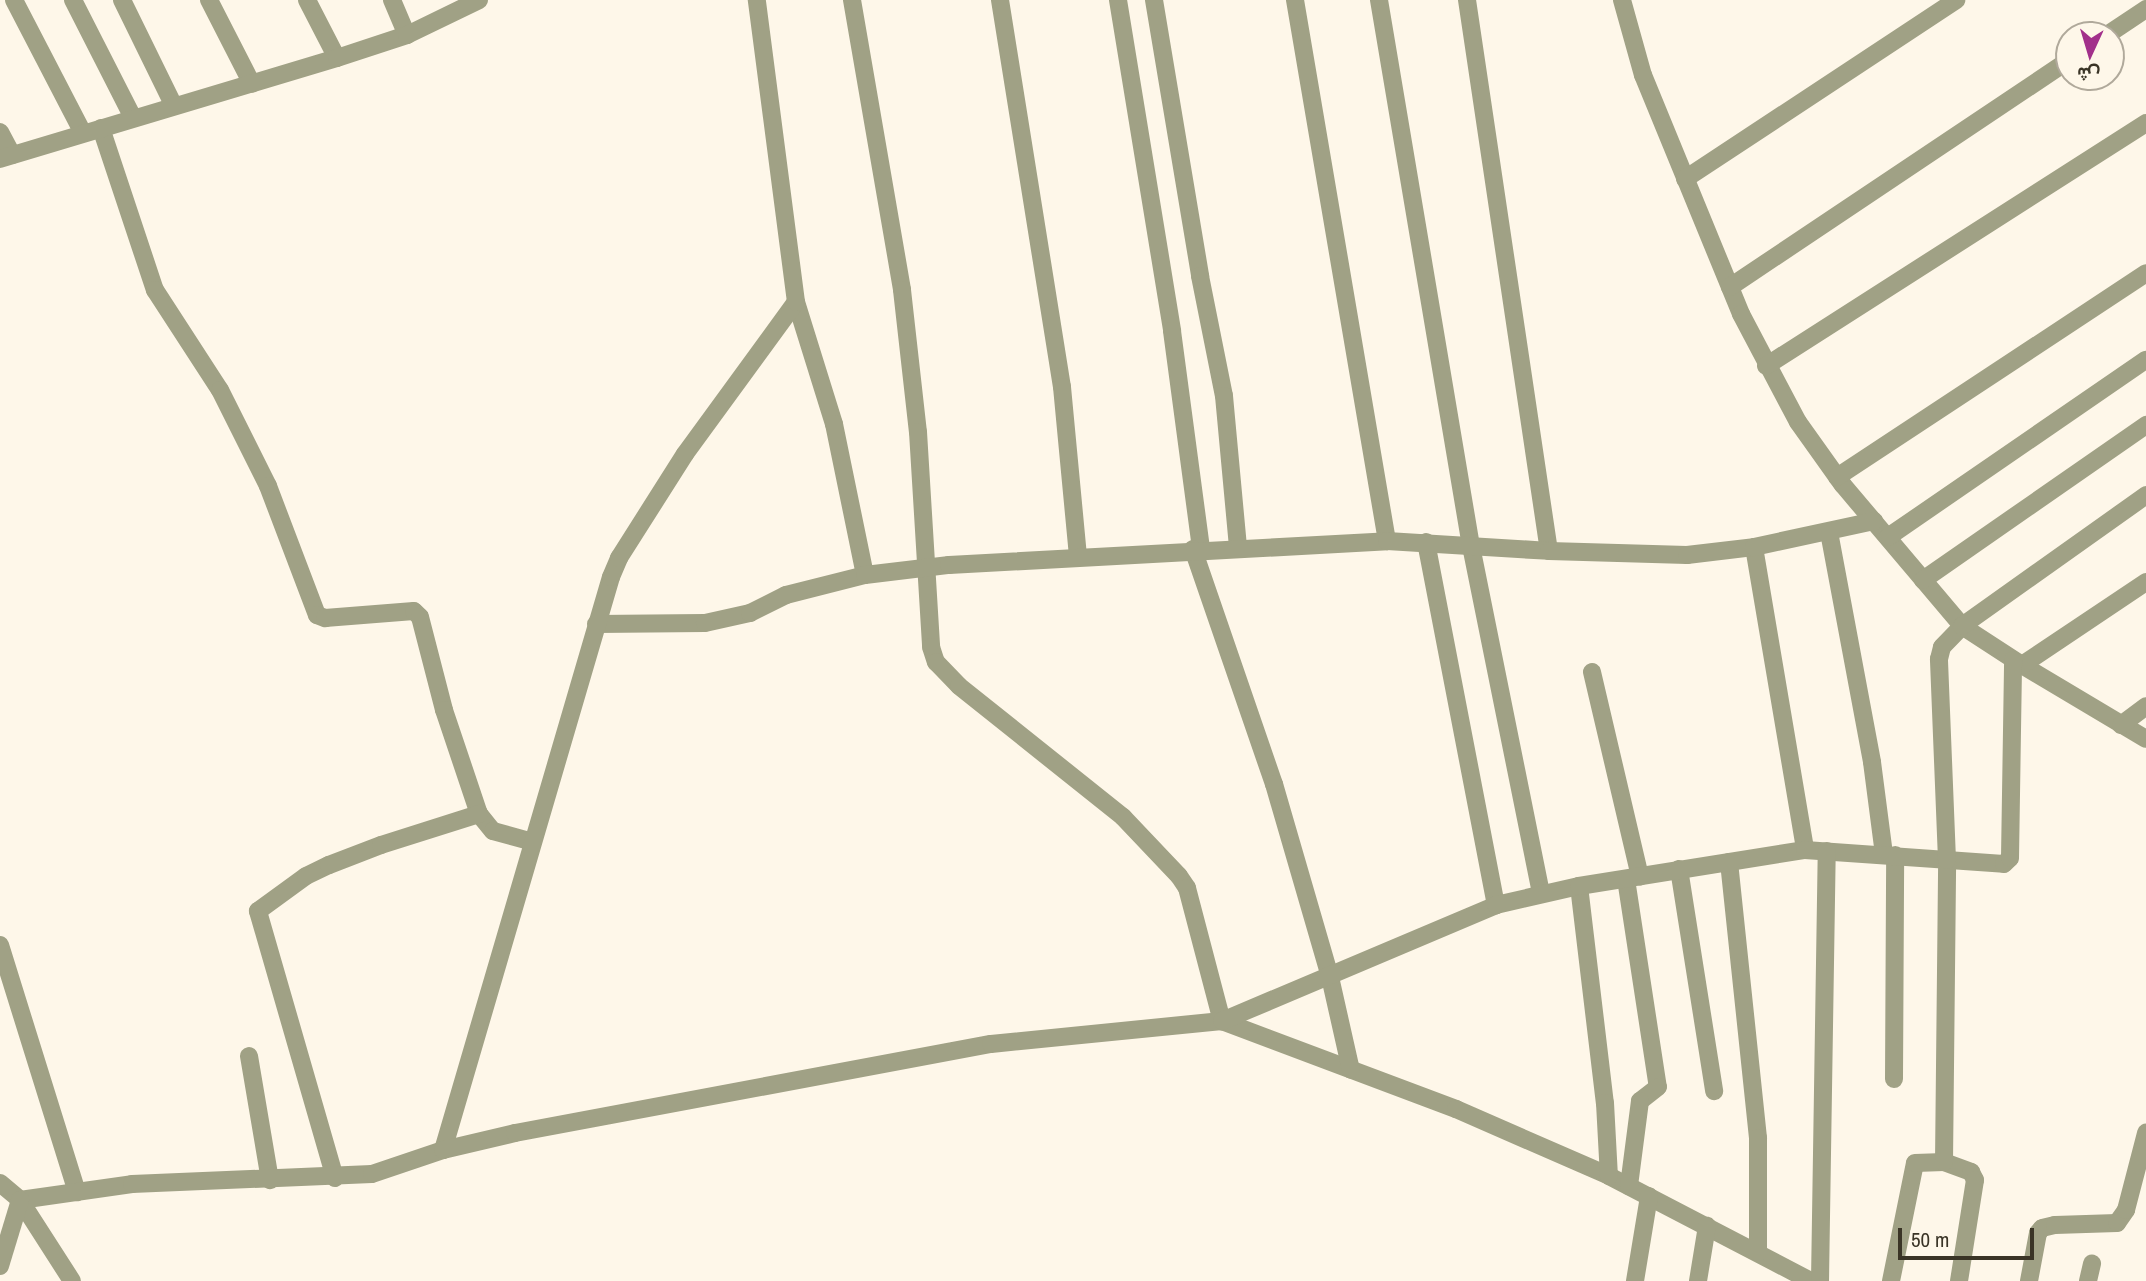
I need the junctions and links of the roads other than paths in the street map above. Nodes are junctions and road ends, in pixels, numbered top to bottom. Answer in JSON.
{"nodes":[{"id":1,"x":14,"y":0,"type":"edge"},
{"id":2,"x":73,"y":0,"type":"edge"},
{"id":3,"x":122,"y":0,"type":"edge"},
{"id":4,"x":209,"y":0,"type":"edge"},
{"id":5,"x":307,"y":0,"type":"edge"},
{"id":6,"x":392,"y":0,"type":"edge"},
{"id":7,"x":757,"y":0,"type":"edge"},
{"id":8,"x":852,"y":0,"type":"edge"},
{"id":9,"x":1000,"y":0,"type":"edge"},
{"id":10,"x":1118,"y":0,"type":"edge"},
{"id":11,"x":1154,"y":0,"type":"edge"},
{"id":12,"x":1294,"y":0,"type":"edge"},
{"id":13,"x":1379,"y":0,"type":"edge"},
{"id":14,"x":1467,"y":0,"type":"edge"},
{"id":15,"x":1622,"y":0,"type":"edge"},
{"id":16,"x":1956,"y":0,"type":"edge"},
{"id":17,"x":476,"y":1,"type":"edge"},
{"id":18,"x":2146,"y":9,"type":"edge"},
{"id":19,"x":2125,"y":23,"type":"edge"},
{"id":20,"x":407,"y":35,"type":"junction"},
{"id":21,"x":337,"y":58,"type":"junction"},
{"id":22,"x":2055,"y":69,"type":"edge"},
{"id":23,"x":252,"y":84,"type":"junction"},
{"id":24,"x":174,"y":106,"type":"junction"},
{"id":25,"x":133,"y":118,"type":"junction"},
{"id":26,"x":2144,"y":127,"type":"edge"},
{"id":27,"x":101,"y":128,"type":"junction"},
{"id":28,"x":0,"y":132,"type":"edge"},
{"id":29,"x":83,"y":133,"type":"junction"},
{"id":30,"x":6,"y":157,"type":"edge"},
{"id":31,"x":1685,"y":179,"type":"junction"},
{"id":32,"x":2146,"y":274,"type":"edge"},
{"id":33,"x":1730,"y":287,"type":"junction"},
{"id":34,"x":796,"y":302,"type":"junction"},
{"id":35,"x":2146,"y":360,"type":"edge"},
{"id":36,"x":1766,"y":366,"type":"junction"},
{"id":37,"x":2146,"y":425,"type":"edge"},
{"id":38,"x":1837,"y":477,"type":"junction"},
{"id":39,"x":2146,"y":495,"type":"edge"},
{"id":40,"x":1874,"y":521,"type":"junction"},
{"id":41,"x":1829,"y":532,"type":"junction"},
{"id":42,"x":1888,"y":537,"type":"junction"},
{"id":43,"x":1387,"y":541,"type":"junction"},
{"id":44,"x":1426,"y":542,"type":"junction"},
{"id":45,"x":1471,"y":546,"type":"junction"},
{"id":46,"x":1754,"y":547,"type":"junction"},
{"id":47,"x":1238,"y":548,"type":"junction"},
{"id":48,"x":1197,"y":549,"type":"junction"},
{"id":49,"x":1549,"y":551,"type":"junction"},
{"id":50,"x":1078,"y":556,"type":"junction"},
{"id":51,"x":928,"y":567,"type":"junction"},
{"id":52,"x":865,"y":575,"type":"junction"},
{"id":53,"x":1923,"y":580,"type":"junction"},
{"id":54,"x":2146,"y":582,"type":"edge"},
{"id":55,"x":596,"y":624,"type":"junction"},
{"id":56,"x":1962,"y":626,"type":"junction"},
{"id":57,"x":2018,"y":663,"type":"junction"},
{"id":58,"x":1592,"y":672,"type":"dead end"},
{"id":59,"x":2146,"y":706,"type":"edge"},
{"id":60,"x":2121,"y":724,"type":"junction"},
{"id":61,"x":2146,"y":739,"type":"edge"},
{"id":62,"x":479,"y":814,"type":"junction"},
{"id":63,"x":533,"y":842,"type":"junction"},
{"id":64,"x":1805,"y":850,"type":"junction"},
{"id":65,"x":1827,"y":851,"type":"junction"},
{"id":66,"x":1890,"y":854,"type":"junction"},
{"id":67,"x":1947,"y":860,"type":"junction"},
{"id":68,"x":1729,"y":862,"type":"junction"},
{"id":69,"x":1679,"y":869,"type":"junction"},
{"id":70,"x":1633,"y":877,"type":"junction"},
{"id":71,"x":1579,"y":886,"type":"junction"},
{"id":72,"x":1541,"y":893,"type":"junction"},
{"id":73,"x":1496,"y":905,"type":"junction"},
{"id":74,"x":0,"y":945,"type":"edge"},
{"id":75,"x":1330,"y":977,"type":"junction"},
{"id":76,"x":1222,"y":1021,"type":"junction"},
{"id":77,"x":248,"y":1056,"type":"dead end"},
{"id":78,"x":1351,"y":1070,"type":"junction"},
{"id":79,"x":1894,"y":1079,"type":"dead end"},
{"id":80,"x":1714,"y":1091,"type":"dead end"},
{"id":81,"x":2146,"y":1133,"type":"edge"},
{"id":82,"x":443,"y":1150,"type":"junction"},
{"id":83,"x":1944,"y":1162,"type":"junction"},
{"id":84,"x":1609,"y":1176,"type":"junction"},
{"id":85,"x":335,"y":1178,"type":"junction"},
{"id":86,"x":270,"y":1180,"type":"junction"},
{"id":87,"x":0,"y":1183,"type":"edge"},
{"id":88,"x":1629,"y":1186,"type":"junction"},
{"id":89,"x":77,"y":1192,"type":"junction"},
{"id":90,"x":1649,"y":1196,"type":"junction"},
{"id":91,"x":20,"y":1199,"type":"junction"},
{"id":92,"x":1707,"y":1226,"type":"junction"},
{"id":93,"x":1758,"y":1252,"type":"junction"},
{"id":94,"x":2092,"y":1263,"type":"dead end"},
{"id":95,"x":0,"y":1266,"type":"edge"},
{"id":96,"x":72,"y":1281,"type":"edge"},
{"id":97,"x":1635,"y":1281,"type":"edge"},
{"id":98,"x":1699,"y":1281,"type":"edge"},
{"id":99,"x":1811,"y":1281,"type":"edge"},
{"id":100,"x":1820,"y":1281,"type":"edge"},
{"id":101,"x":1891,"y":1281,"type":"edge"},
{"id":102,"x":1959,"y":1281,"type":"edge"},
{"id":103,"x":2029,"y":1281,"type":"edge"},
{"id":104,"x":2088,"y":1281,"type":"edge"}],
"edges":[{"from":1,"to":29,"type":"street"},
{"from":2,"to":25,"type":"street"},
{"from":3,"to":24,"type":"street"},
{"from":4,"to":23,"type":"street"},
{"from":5,"to":21,"type":"street"},
{"from":6,"to":20,"type":"street"},
{"from":7,"to":34,"type":"street"},
{"from":8,"to":51,"type":"street"},
{"from":9,"to":50,"type":"street"},
{"from":10,"to":48,"type":"street"},
{"from":11,"to":47,"type":"street"},
{"from":12,"to":43,"type":"street"},
{"from":13,"to":45,"type":"street"},
{"from":14,"to":49,"type":"street"},
{"from":15,"to":31,"type":"street"},
{"from":16,"to":31,"type":"street"},
{"from":17,"to":20,"type":"street"},
{"from":18,"to":19,"type":"street"},
{"from":20,"to":21,"type":"street"},
{"from":21,"to":23,"type":"street"},
{"from":22,"to":33,"type":"street"},
{"from":23,"to":24,"type":"street"},
{"from":24,"to":25,"type":"street"},
{"from":25,"to":27,"type":"street"},
{"from":26,"to":36,"type":"street"},
{"from":27,"to":29,"type":"street"},
{"from":27,"to":62,"type":"street"},
{"from":28,"to":30,"type":"street"},
{"from":29,"to":30,"type":"street"},
{"from":31,"to":33,"type":"street"},
{"from":32,"to":38,"type":"street"},
{"from":33,"to":36,"type":"street"},
{"from":34,"to":52,"type":"street"},
{"from":34,"to":55,"type":"street"},
{"from":35,"to":42,"type":"street"},
{"from":36,"to":38,"type":"street"},
{"from":37,"to":53,"type":"street"},
{"from":38,"to":40,"type":"street"},
{"from":39,"to":56,"type":"street"},
{"from":40,"to":41,"type":"street"},
{"from":40,"to":42,"type":"street"},
{"from":41,"to":46,"type":"street"},
{"from":41,"to":66,"type":"street"},
{"from":42,"to":53,"type":"street"},
{"from":43,"to":44,"type":"street"},
{"from":43,"to":47,"type":"street"},
{"from":44,"to":45,"type":"street"},
{"from":44,"to":73,"type":"street"},
{"from":45,"to":49,"type":"street"},
{"from":45,"to":72,"type":"street"},
{"from":46,"to":49,"type":"street"},
{"from":46,"to":64,"type":"street"},
{"from":47,"to":48,"type":"street"},
{"from":48,"to":50,"type":"street"},
{"from":48,"to":75,"type":"street"},
{"from":50,"to":51,"type":"street"},
{"from":51,"to":52,"type":"street"},
{"from":51,"to":76,"type":"street"},
{"from":52,"to":55,"type":"street"},
{"from":53,"to":56,"type":"street"},
{"from":54,"to":57,"type":"street"},
{"from":55,"to":63,"type":"street"},
{"from":56,"to":57,"type":"street"},
{"from":56,"to":67,"type":"street"},
{"from":57,"to":60,"type":"street"},
{"from":57,"to":67,"type":"street"},
{"from":58,"to":70,"type":"street"},
{"from":59,"to":60,"type":"street"},
{"from":60,"to":61,"type":"street"},
{"from":62,"to":63,"type":"street"},
{"from":62,"to":85,"type":"street"},
{"from":63,"to":82,"type":"street"},
{"from":64,"to":65,"type":"street"},
{"from":64,"to":68,"type":"street"},
{"from":65,"to":66,"type":"street"},
{"from":65,"to":100,"type":"street"},
{"from":66,"to":67,"type":"street"},
{"from":66,"to":79,"type":"street"},
{"from":67,"to":83,"type":"street"},
{"from":68,"to":69,"type":"street"},
{"from":68,"to":93,"type":"street"},
{"from":69,"to":70,"type":"street"},
{"from":69,"to":80,"type":"street"},
{"from":70,"to":71,"type":"street"},
{"from":70,"to":88,"type":"street"},
{"from":71,"to":72,"type":"street"},
{"from":71,"to":84,"type":"street"},
{"from":72,"to":73,"type":"street"},
{"from":73,"to":75,"type":"street"},
{"from":74,"to":89,"type":"street"},
{"from":75,"to":76,"type":"street"},
{"from":75,"to":78,"type":"street"},
{"from":76,"to":78,"type":"street"},
{"from":76,"to":82,"type":"street"},
{"from":77,"to":86,"type":"street"},
{"from":78,"to":84,"type":"street"},
{"from":81,"to":103,"type":"street"},
{"from":82,"to":85,"type":"street"},
{"from":83,"to":101,"type":"street"},
{"from":83,"to":102,"type":"street"},
{"from":84,"to":88,"type":"street"},
{"from":85,"to":86,"type":"street"},
{"from":86,"to":89,"type":"street"},
{"from":87,"to":91,"type":"street"},
{"from":88,"to":90,"type":"street"},
{"from":89,"to":91,"type":"street"},
{"from":90,"to":92,"type":"street"},
{"from":90,"to":97,"type":"street"},
{"from":91,"to":95,"type":"street"},
{"from":91,"to":96,"type":"street"},
{"from":92,"to":93,"type":"street"},
{"from":92,"to":98,"type":"street"},
{"from":93,"to":99,"type":"street"},
{"from":94,"to":104,"type":"street"}]}
